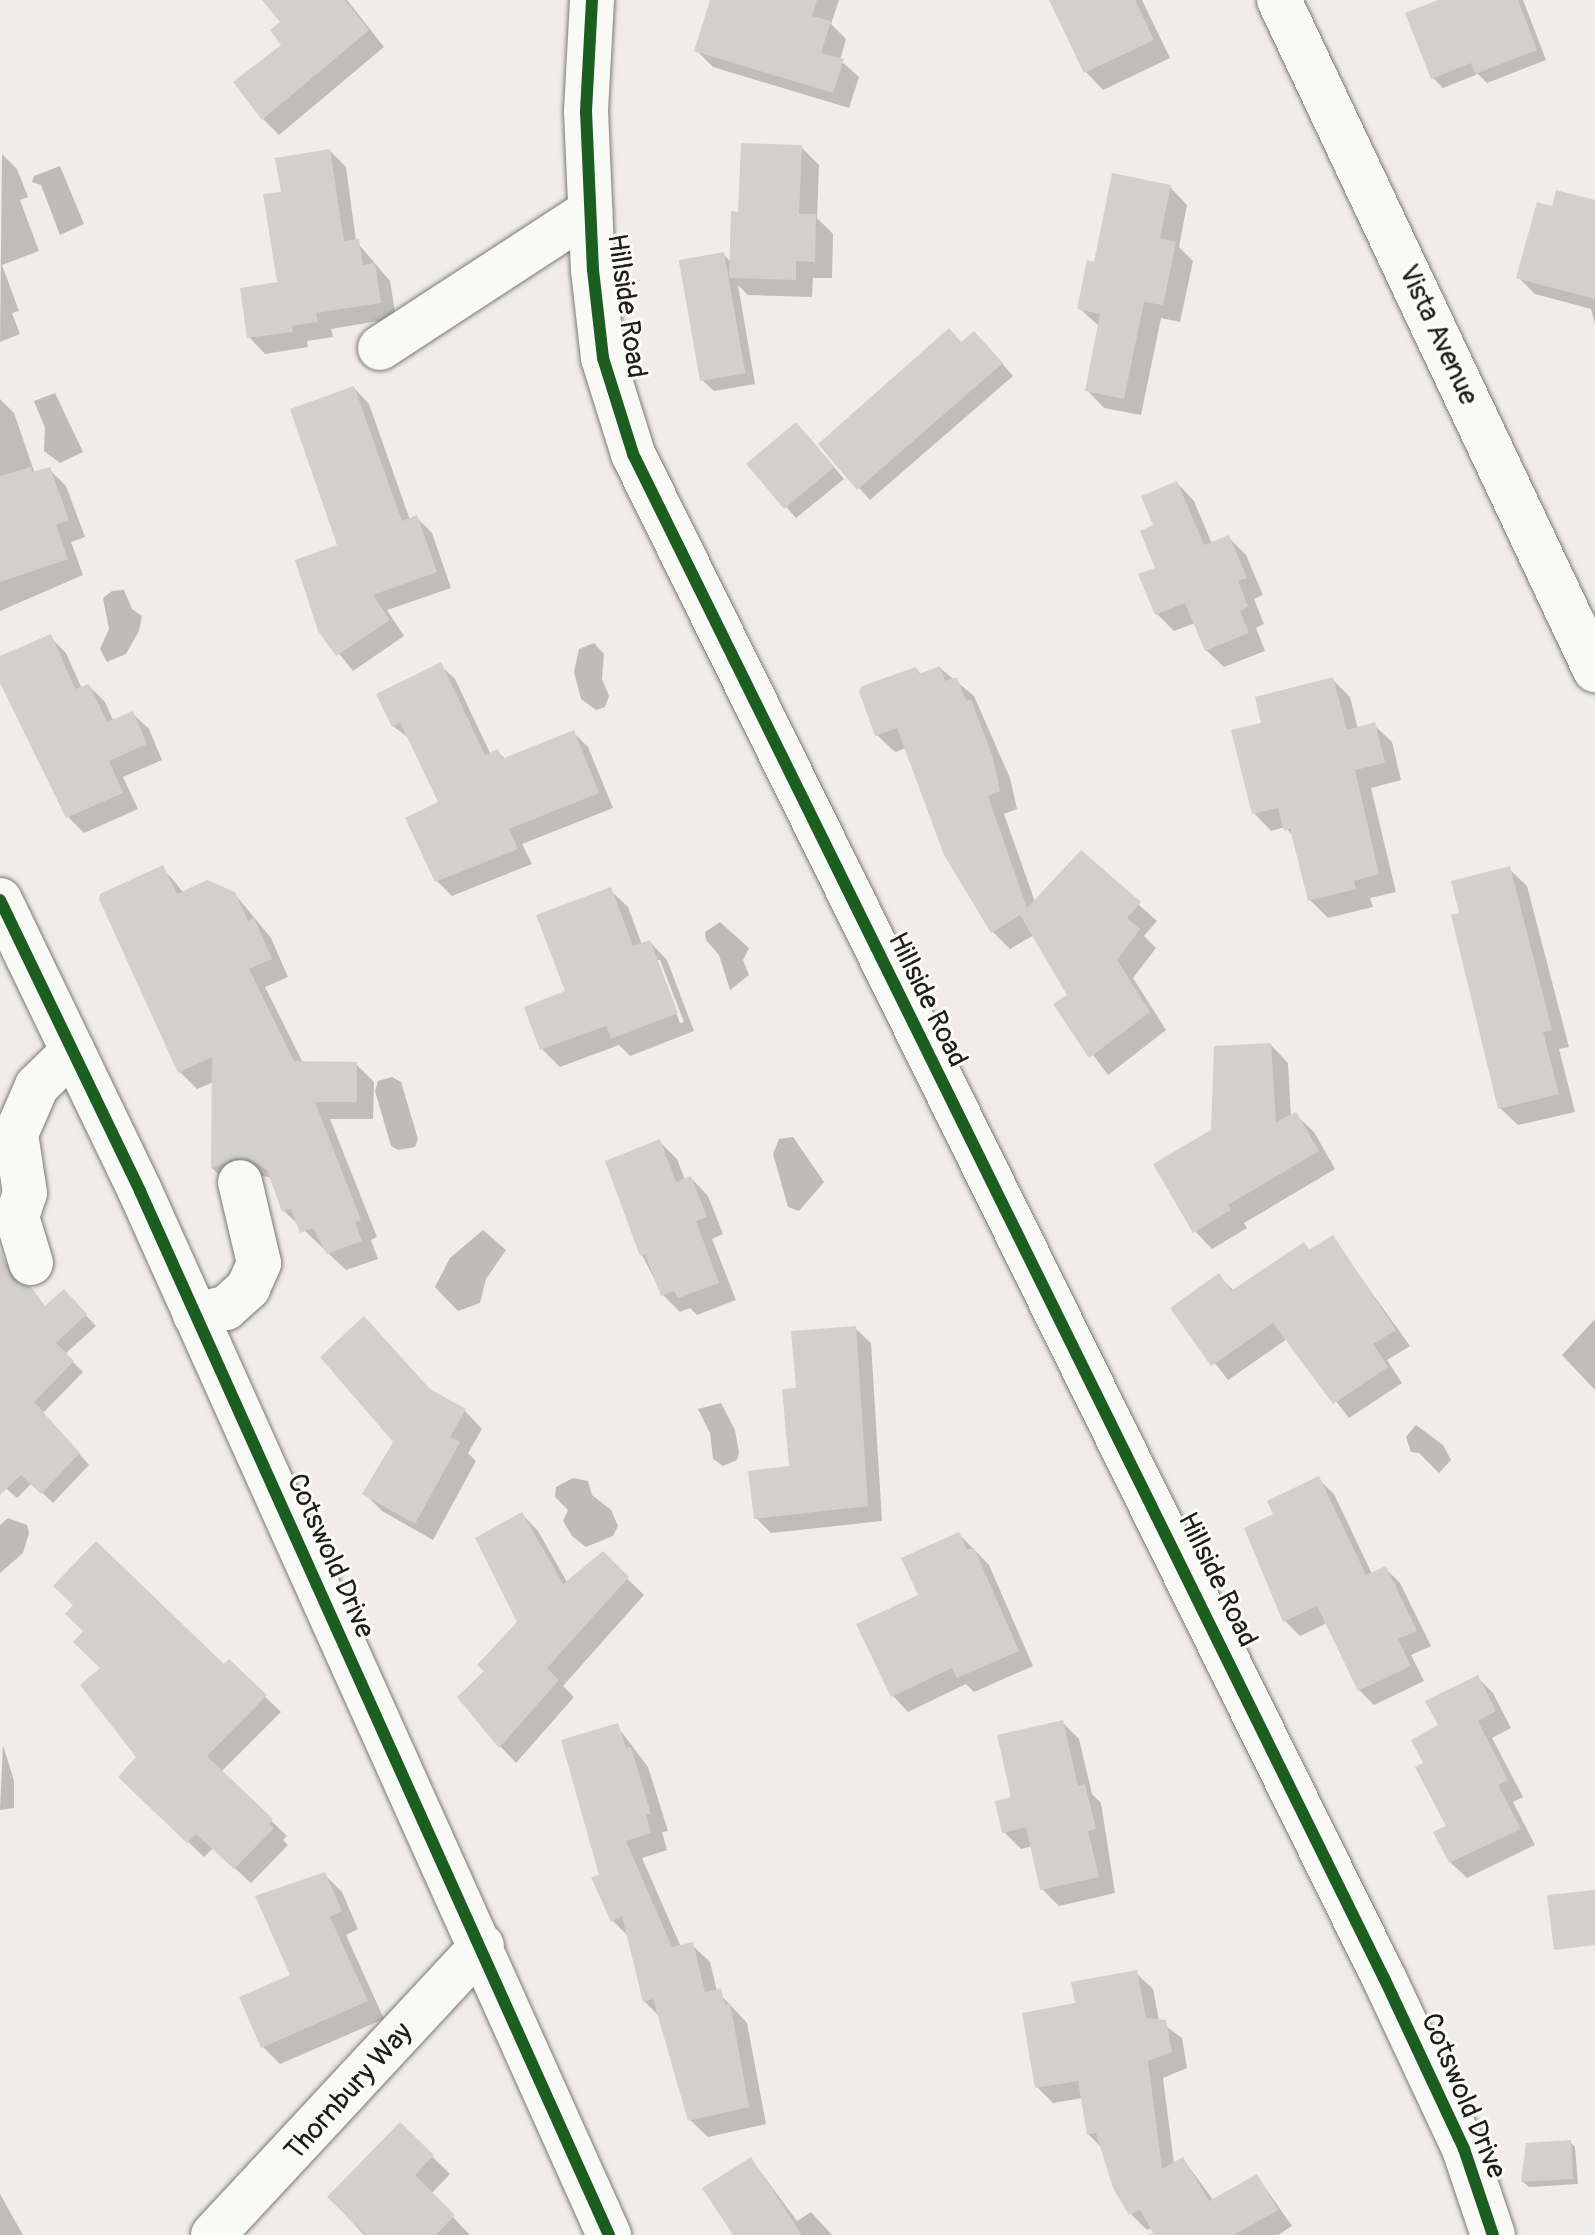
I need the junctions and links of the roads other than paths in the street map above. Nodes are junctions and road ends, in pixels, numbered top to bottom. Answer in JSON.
{"nodes":[{"id":1,"x":592,"y":0,"type":"edge"},
{"id":2,"x":1279,"y":0,"type":"edge"},
{"id":3,"x":590,"y":211,"type":"junction"},
{"id":4,"x":380,"y":348,"type":"dead end"},
{"id":5,"x":1595,"y":670,"type":"edge"},
{"id":6,"x":0,"y":900,"type":"edge"},
{"id":7,"x":73,"y":1051,"type":"junction"},
{"id":8,"x":240,"y":1182,"type":"dead end"},
{"id":9,"x":31,"y":1263,"type":"dead end"},
{"id":10,"x":195,"y":1315,"type":"junction"},
{"id":11,"x":482,"y":1946,"type":"junction"},
{"id":12,"x":1384,"y":1978,"type":"joint"},
{"id":13,"x":213,"y":2235,"type":"edge"},
{"id":14,"x":609,"y":2235,"type":"edge"},
{"id":15,"x":1493,"y":2235,"type":"edge"}],
"edges":[{"from":1,"to":3,"type":"street","name":"Hillside Road"},
{"from":2,"to":5,"type":"street","name":"Vista Avenue"},
{"from":3,"to":4,"type":"street"},
{"from":3,"to":12,"type":"street","name":"Hillside Road"},
{"from":6,"to":7,"type":"street","name":"Cotswold Drive"},
{"from":7,"to":9,"type":"street"},
{"from":7,"to":10,"type":"street","name":"Cotswold Drive"},
{"from":8,"to":10,"type":"street"},
{"from":10,"to":11,"type":"street","name":"Cotswold Drive"},
{"from":11,"to":13,"type":"street","name":"Thornbury Way"},
{"from":11,"to":14,"type":"street","name":"Cotswold Drive"},
{"from":12,"to":15,"type":"street","name":"Cotswold Drive"}]}
